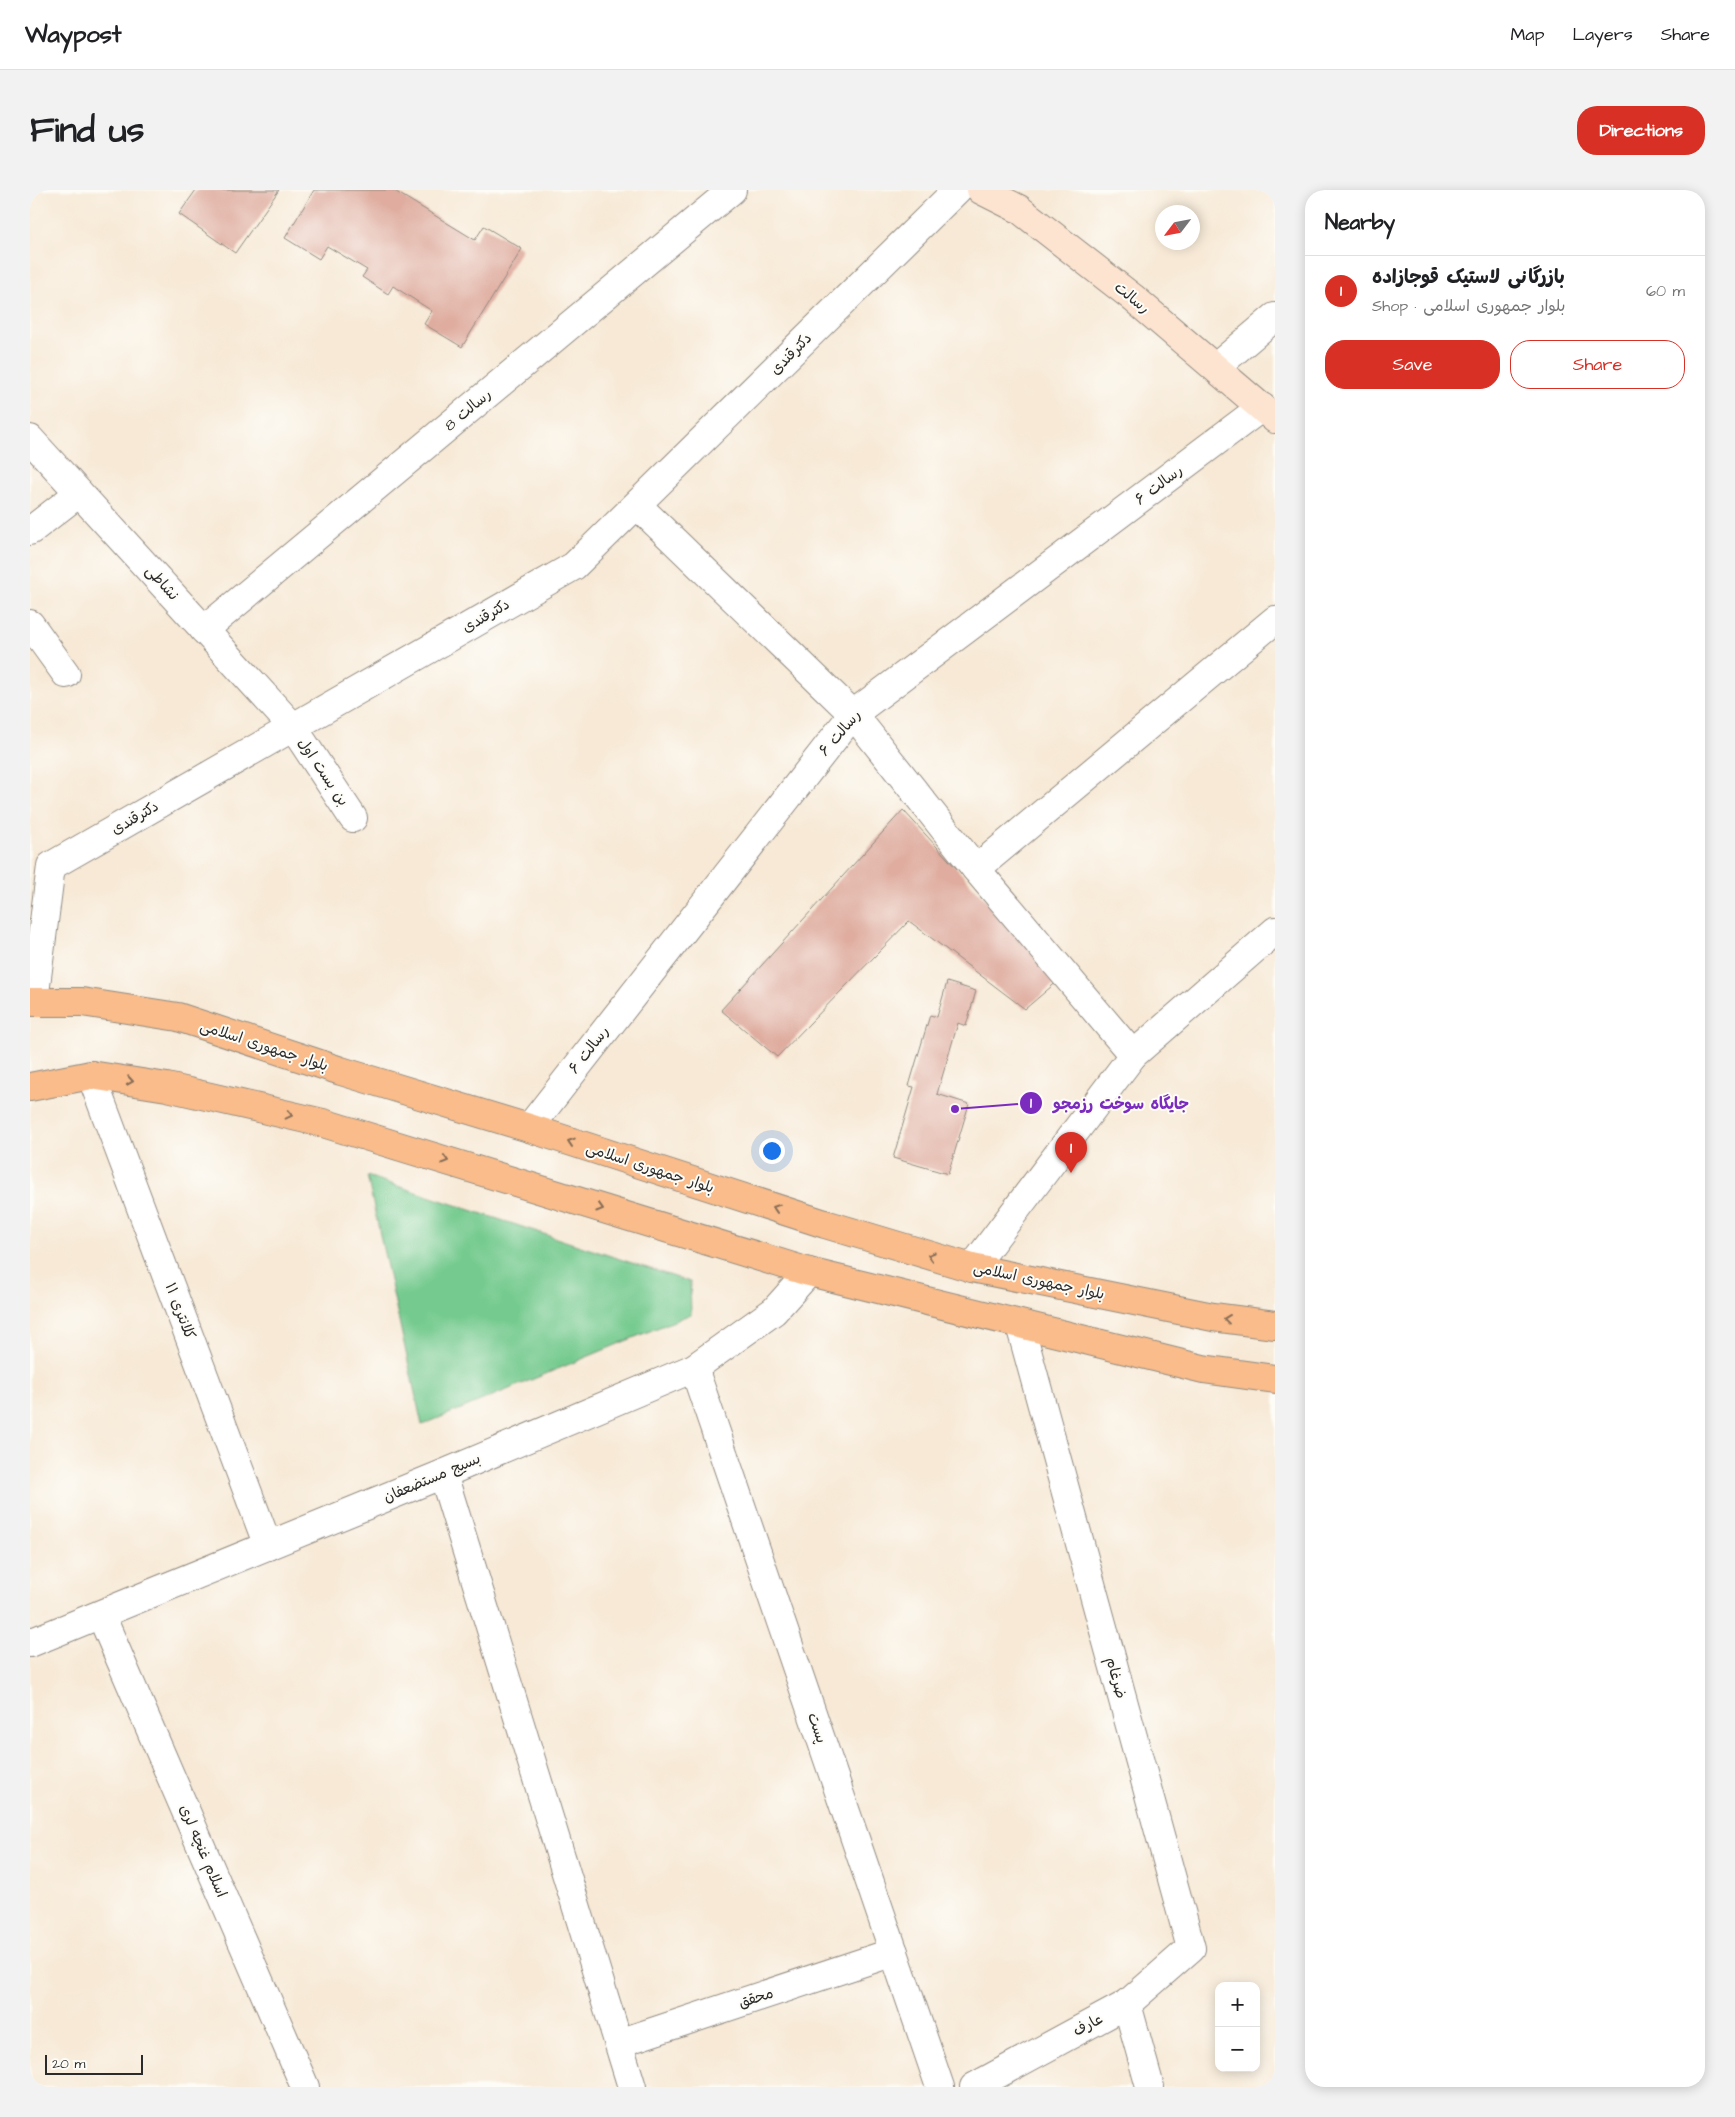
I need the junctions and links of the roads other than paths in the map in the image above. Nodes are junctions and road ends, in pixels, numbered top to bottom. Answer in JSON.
{"nodes":[{"id":1,"x":732,"y":190,"type":"edge"},
{"id":2,"x":957,"y":190,"type":"edge"},
{"id":3,"x":981,"y":190,"type":"edge"},
{"id":4,"x":1275,"y":317,"type":"edge"},
{"id":5,"x":1216,"y":367,"type":"junction"},
{"id":6,"x":1268,"y":413,"type":"edge"},
{"id":7,"x":30,"y":439,"type":"edge"},
{"id":8,"x":79,"y":493,"type":"junction"},
{"id":9,"x":637,"y":505,"type":"junction"},
{"id":10,"x":30,"y":531,"type":"edge"},
{"id":11,"x":1275,"y":620,"type":"edge"},
{"id":12,"x":30,"y":624,"type":"edge"},
{"id":13,"x":204,"y":630,"type":"junction"},
{"id":14,"x":66,"y":674,"type":"dead end"},
{"id":15,"x":853,"y":714,"type":"junction"},
{"id":16,"x":293,"y":727,"type":"junction"},
{"id":17,"x":354,"y":818,"type":"dead end"},
{"id":18,"x":976,"y":869,"type":"junction"},
{"id":19,"x":1275,"y":931,"type":"edge"},
{"id":20,"x":32,"y":1002,"type":"edge"},
{"id":21,"x":1133,"y":1055,"type":"junction"},
{"id":22,"x":91,"y":1076,"type":"junction"},
{"id":23,"x":30,"y":1087,"type":"edge"},
{"id":24,"x":528,"y":1128,"type":"junction"},
{"id":25,"x":972,"y":1268,"type":"junction"},
{"id":26,"x":810,"y":1272,"type":"junction"},
{"id":27,"x":1020,"y":1325,"type":"junction"},
{"id":28,"x":1275,"y":1325,"type":"edge"},
{"id":29,"x":694,"y":1368,"type":"junction"},
{"id":30,"x":1275,"y":1379,"type":"edge"},
{"id":31,"x":443,"y":1474,"type":"junction"},
{"id":32,"x":268,"y":1546,"type":"junction"},
{"id":33,"x":101,"y":1615,"type":"junction"},
{"id":34,"x":30,"y":1643,"type":"edge"},
{"id":35,"x":894,"y":1952,"type":"junction"},
{"id":36,"x":1127,"y":2004,"type":"junction"},
{"id":37,"x":619,"y":2043,"type":"junction"},
{"id":38,"x":305,"y":2087,"type":"edge"},
{"id":39,"x":632,"y":2087,"type":"edge"},
{"id":40,"x":940,"y":2087,"type":"edge"},
{"id":41,"x":974,"y":2087,"type":"edge"},
{"id":42,"x":1150,"y":2087,"type":"edge"}],
"edges":[{"from":1,"to":13,"type":"street","name":"رسالت 8"},
{"from":2,"to":9,"type":"street","name":"دکترقندی"},
{"from":3,"to":5,"type":"main road","name":"رسالت"},
{"from":4,"to":5,"type":"street"},
{"from":5,"to":6,"type":"main road","name":"رسالت"},
{"from":6,"to":15,"type":"street","name":"رسالت ۶"},
{"from":7,"to":8,"type":"street","name":"نشاطی"},
{"from":8,"to":10,"type":"street"},
{"from":8,"to":13,"type":"street","name":"نشاطی"},
{"from":9,"to":15,"type":"street"},
{"from":9,"to":16,"type":"street","name":"دکترقندی"},
{"from":11,"to":18,"type":"street"},
{"from":12,"to":14,"type":"street"},
{"from":13,"to":16,"type":"street","name":"نشاطی"},
{"from":15,"to":18,"type":"street"},
{"from":15,"to":24,"type":"street","name":"رسالت ۶"},
{"from":16,"to":17,"type":"street","name":"بن بست اول"},
{"from":16,"to":20,"type":"street","name":"دکترقندی"},
{"from":18,"to":21,"type":"street"},
{"from":19,"to":21,"type":"street"},
{"from":20,"to":24,"type":"main road","name":"بلوار جمهوری اسلامی"},
{"from":21,"to":25,"type":"street"},
{"from":22,"to":23,"type":"main road"},
{"from":22,"to":26,"type":"main road","one_way":true},
{"from":22,"to":32,"type":"street","name":"کلانتری ۱۱"},
{"from":25,"to":24,"type":"main road","name":"بلوار جمهوری اسلامی","one_way":true},
{"from":28,"to":25,"type":"main road","name":"بلوار جمهوری اسلامی","one_way":true},
{"from":26,"to":27,"type":"main road"},
{"from":26,"to":29,"type":"street","name":"بسیج مستضعفان"},
{"from":27,"to":30,"type":"main road"},
{"from":27,"to":36,"type":"street","name":"ضرغام"},
{"from":29,"to":31,"type":"street","name":"بسیج مستضعفان"},
{"from":29,"to":35,"type":"street","name":"پست"},
{"from":31,"to":32,"type":"street","name":"بسیج مستضعفان"},
{"from":31,"to":37,"type":"street"},
{"from":32,"to":33,"type":"street","name":"بسیج مستضعفان"},
{"from":33,"to":34,"type":"street","name":"بسیج مستضعفان"},
{"from":33,"to":38,"type":"street","name":"اسلام غنچه لری"},
{"from":35,"to":37,"type":"street","name":"محقق"},
{"from":35,"to":40,"type":"street","name":"پست"},
{"from":36,"to":41,"type":"street","name":"عارف"},
{"from":36,"to":42,"type":"street"},
{"from":37,"to":39,"type":"street"}]}
